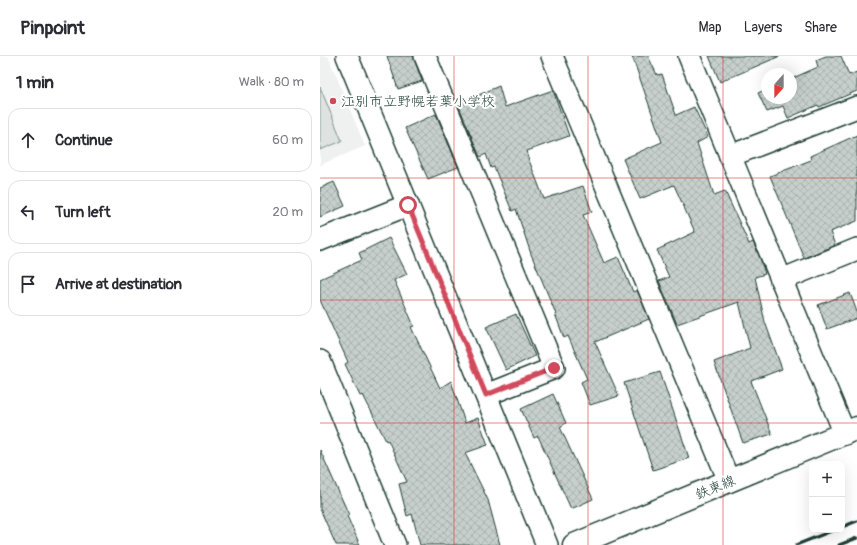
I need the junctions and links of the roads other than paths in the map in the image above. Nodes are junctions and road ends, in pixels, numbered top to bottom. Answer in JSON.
{"nodes":[{"id":1,"x":347,"y":56,"type":"edge"},
{"id":2,"x":425,"y":56,"type":"edge"},
{"id":3,"x":552,"y":56,"type":"edge"},
{"id":4,"x":689,"y":56,"type":"edge"},
{"id":5,"x":857,"y":107,"type":"edge"},
{"id":6,"x":730,"y":156,"type":"junction"},
{"id":7,"x":408,"y":205,"type":"junction"},
{"id":8,"x":320,"y":240,"type":"edge"},
{"id":9,"x":857,"y":250,"type":"edge"},
{"id":10,"x":781,"y":280,"type":"junction"},
{"id":11,"x":320,"y":361,"type":"edge"},
{"id":12,"x":486,"y":395,"type":"junction"},
{"id":13,"x":851,"y":431,"type":"edge"},
{"id":14,"x":729,"y":481,"type":"junction"},
{"id":15,"x":395,"y":545,"type":"edge"},
{"id":16,"x":547,"y":545,"type":"edge"},
{"id":17,"x":574,"y":545,"type":"edge"}],
"edges":[{"from":1,"to":7,"type":"street"},
{"from":2,"to":12,"type":"street"},
{"from":3,"to":14,"type":"street"},
{"from":4,"to":6,"type":"street"},
{"from":5,"to":6,"type":"street"},
{"from":6,"to":10,"type":"street"},
{"from":7,"to":8,"type":"street"},
{"from":7,"to":12,"type":"street"},
{"from":9,"to":10,"type":"street"},
{"from":10,"to":13,"type":"street"},
{"from":11,"to":15,"type":"street"},
{"from":12,"to":16,"type":"street"},
{"from":13,"to":14,"type":"street","name":"鉄東線"},
{"from":14,"to":17,"type":"street","name":"鉄東線"}]}
